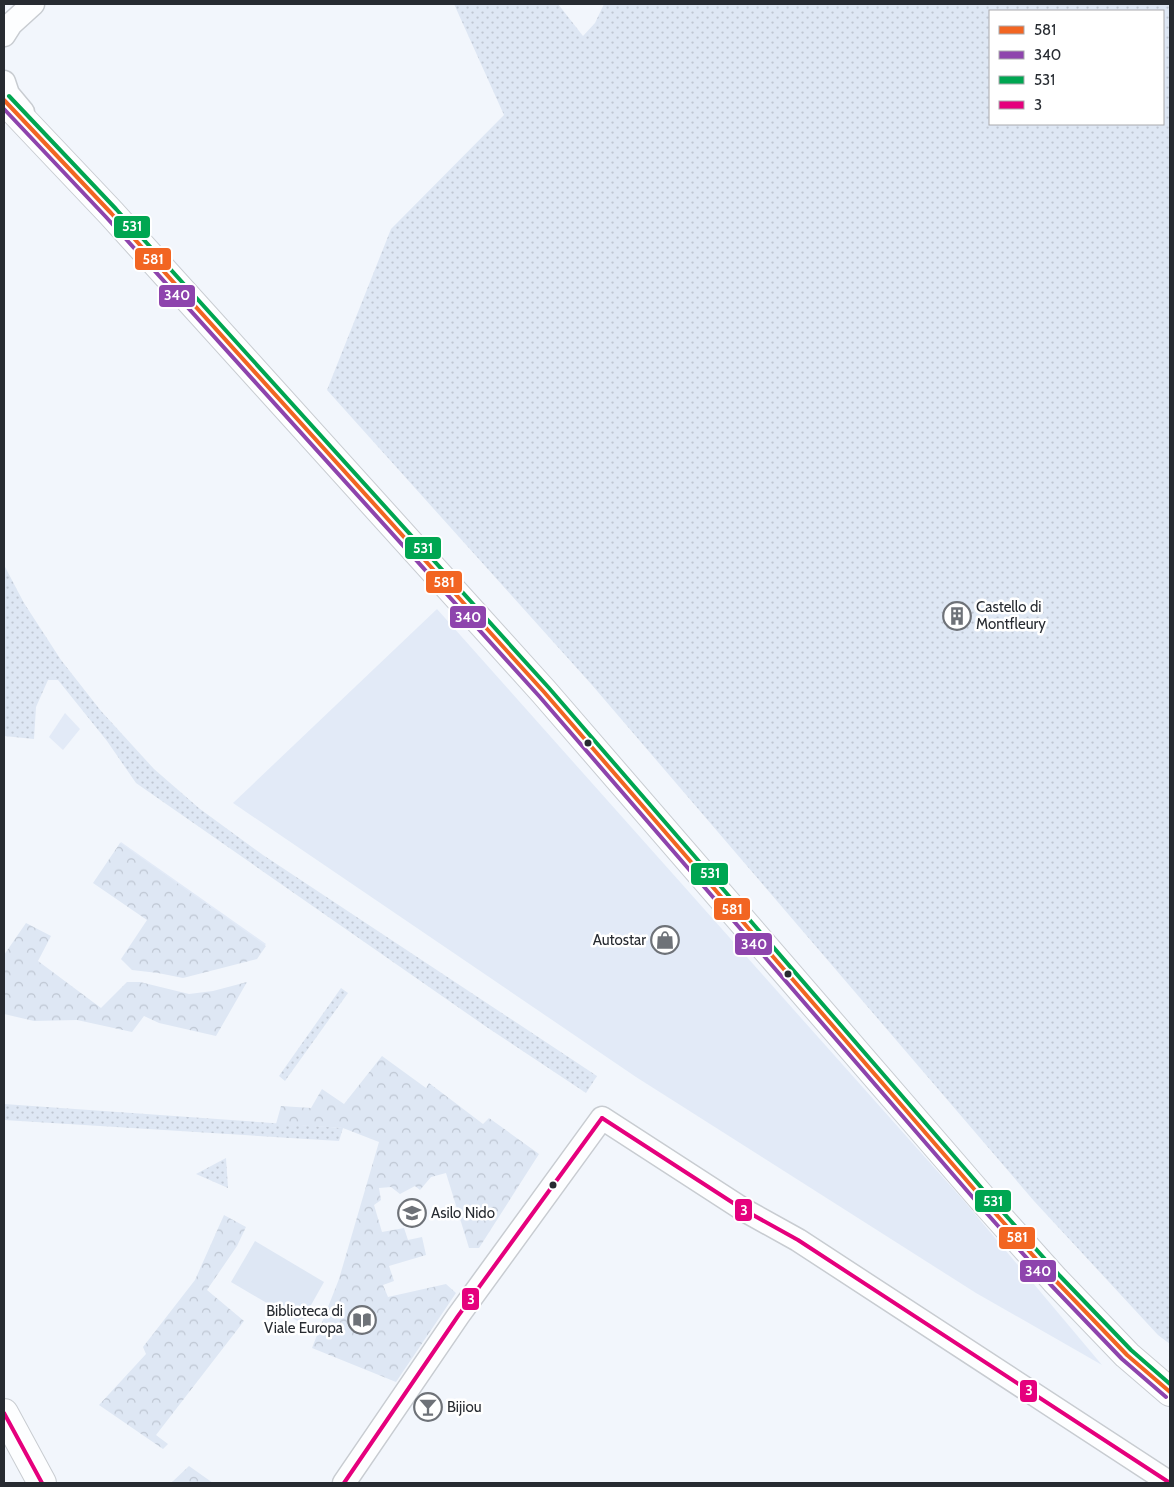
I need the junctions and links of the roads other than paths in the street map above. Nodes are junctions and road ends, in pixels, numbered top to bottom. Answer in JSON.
{"nodes":[{"id":1,"x":33,"y":4,"type":"edge"},
{"id":2,"x":7,"y":21,"type":"edge"},
{"id":3,"x":4,"y":82,"type":"edge"},
{"id":4,"x":4,"y":100,"type":"edge"},
{"id":5,"x":4,"y":114,"type":"edge"},
{"id":6,"x":63,"y":161,"type":"junction"},
{"id":7,"x":1170,"y":1392,"type":"edge"},
{"id":8,"x":4,"y":1413,"type":"edge"},
{"id":9,"x":42,"y":1483,"type":"edge"},
{"id":10,"x":344,"y":1483,"type":"edge"},
{"id":11,"x":1170,"y":1483,"type":"edge"}],
"edges":[{"from":1,"to":2,"type":"street"},
{"from":3,"to":6,"type":"street"},
{"from":4,"to":6,"type":"street"},
{"from":5,"to":6,"type":"street"},
{"from":6,"to":7,"type":"street"},
{"from":8,"to":9,"type":"street"},
{"from":10,"to":11,"type":"street"}]}
